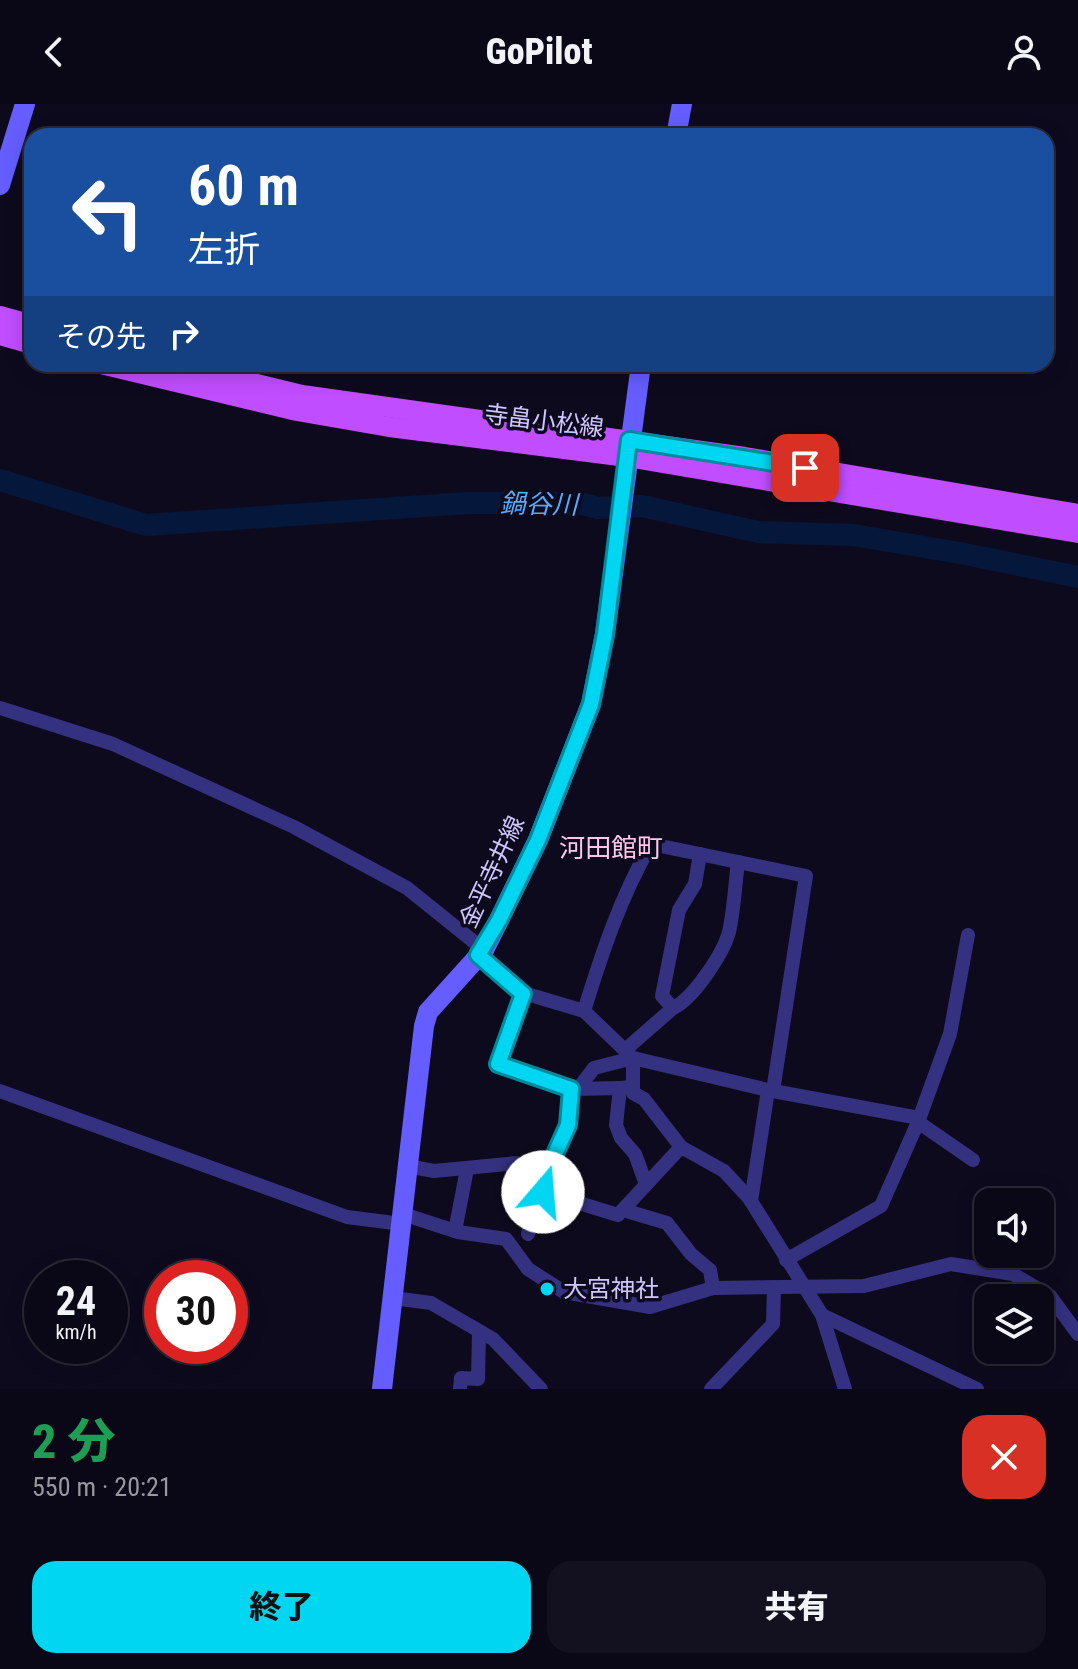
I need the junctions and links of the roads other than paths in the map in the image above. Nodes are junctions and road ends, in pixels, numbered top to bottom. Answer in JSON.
{"nodes":[{"id":1,"x":682,"y":104,"type":"edge"},
{"id":2,"x":22,"y":113,"type":"edge"},
{"id":3,"x":678,"y":128,"type":"edge"},
{"id":4,"x":0,"y":185,"type":"edge"},
{"id":5,"x":0,"y":316,"type":"edge"},
{"id":6,"x":24,"y":323,"type":"edge"},
{"id":7,"x":0,"y":335,"type":"edge"},
{"id":8,"x":24,"y":342,"type":"edge"},
{"id":9,"x":134,"y":372,"type":"edge"},
{"id":10,"x":209,"y":372,"type":"edge"},
{"id":11,"x":640,"y":372,"type":"edge"},
{"id":12,"x":628,"y":448,"type":"junction"},
{"id":13,"x":1078,"y":514,"type":"edge"},
{"id":14,"x":1078,"y":533,"type":"edge"},
{"id":15,"x":0,"y":708,"type":"edge"},
{"id":16,"x":700,"y":854,"type":"junction"},
{"id":17,"x":738,"y":862,"type":"junction"},
{"id":18,"x":968,"y":935,"type":"dead end"},
{"id":19,"x":481,"y":952,"type":"junction"},
{"id":20,"x":523,"y":994,"type":"junction"},
{"id":21,"x":673,"y":1008,"type":"junction"},
{"id":22,"x":584,"y":1011,"type":"junction"},
{"id":23,"x":629,"y":1054,"type":"junction"},
{"id":24,"x":627,"y":1088,"type":"junction"},
{"id":25,"x":574,"y":1089,"type":"junction"},
{"id":26,"x":0,"y":1091,"type":"edge"},
{"id":27,"x":771,"y":1091,"type":"junction"},
{"id":28,"x":918,"y":1120,"type":"junction"},
{"id":29,"x":681,"y":1147,"type":"junction"},
{"id":30,"x":973,"y":1160,"type":"dead end"},
{"id":31,"x":407,"y":1166,"type":"junction"},
{"id":32,"x":467,"y":1169,"type":"junction"},
{"id":33,"x":545,"y":1176,"type":"junction"},
{"id":34,"x":646,"y":1184,"type":"junction"},
{"id":35,"x":543,"y":1192,"type":"junction"},
{"id":36,"x":751,"y":1201,"type":"junction"},
{"id":37,"x":623,"y":1210,"type":"junction"},
{"id":38,"x":402,"y":1219,"type":"junction"},
{"id":39,"x":455,"y":1231,"type":"junction"},
{"id":40,"x":528,"y":1234,"type":"junction"},
{"id":41,"x":506,"y":1239,"type":"junction"},
{"id":42,"x":519,"y":1257,"type":"junction"},
{"id":43,"x":786,"y":1260,"type":"junction"},
{"id":44,"x":803,"y":1286,"type":"junction"},
{"id":45,"x":713,"y":1288,"type":"junction"},
{"id":46,"x":774,"y":1288,"type":"junction"},
{"id":47,"x":393,"y":1298,"type":"junction"},
{"id":48,"x":822,"y":1315,"type":"junction"},
{"id":49,"x":479,"y":1332,"type":"junction"},
{"id":50,"x":1078,"y":1334,"type":"edge"},
{"id":51,"x":382,"y":1389,"type":"edge"},
{"id":52,"x":460,"y":1389,"type":"edge"},
{"id":53,"x":541,"y":1389,"type":"edge"},
{"id":54,"x":711,"y":1389,"type":"edge"},
{"id":55,"x":845,"y":1389,"type":"edge"},
{"id":56,"x":977,"y":1389,"type":"edge"}],
"edges":[{"from":1,"to":3,"type":"main road"},
{"from":2,"to":4,"type":"main road"},
{"from":5,"to":6,"type":"main road"},
{"from":7,"to":8,"type":"main road"},
{"from":9,"to":12,"type":"main road","name":"寺畠小松線"},
{"from":10,"to":12,"type":"main road","name":"寺畠小松線"},
{"from":11,"to":12,"type":"main road","name":"金平寺井線"},
{"from":12,"to":13,"type":"main road","name":"寺畠小松線"},
{"from":12,"to":14,"type":"main road","name":"寺畠小松線"},
{"from":12,"to":19,"type":"main road","name":"金平寺井線"},
{"from":15,"to":19,"type":"street"},
{"from":16,"to":17,"type":"street"},
{"from":16,"to":21,"type":"street"},
{"from":16,"to":22,"type":"street"},
{"from":17,"to":21,"type":"street"},
{"from":17,"to":27,"type":"street"},
{"from":18,"to":28,"type":"street"},
{"from":19,"to":20,"type":"street"},
{"from":19,"to":31,"type":"main road","name":"金平寺井線"},
{"from":20,"to":22,"type":"street"},
{"from":20,"to":25,"type":"street"},
{"from":21,"to":23,"type":"street"},
{"from":22,"to":23,"type":"street"},
{"from":23,"to":24,"type":"street"},
{"from":23,"to":25,"type":"street"},
{"from":23,"to":27,"type":"street"},
{"from":24,"to":25,"type":"street"},
{"from":24,"to":29,"type":"street"},
{"from":24,"to":34,"type":"street"},
{"from":25,"to":33,"type":"street"},
{"from":26,"to":38,"type":"street"},
{"from":27,"to":28,"type":"street"},
{"from":27,"to":36,"type":"street"},
{"from":28,"to":30,"type":"street"},
{"from":28,"to":43,"type":"street"},
{"from":29,"to":34,"type":"street"},
{"from":29,"to":36,"type":"street"},
{"from":31,"to":32,"type":"street"},
{"from":31,"to":38,"type":"main road","name":"金平寺井線"},
{"from":32,"to":33,"type":"street"},
{"from":32,"to":39,"type":"street"},
{"from":33,"to":35,"type":"street"},
{"from":34,"to":37,"type":"street"},
{"from":35,"to":37,"type":"street"},
{"from":35,"to":40,"type":"street"},
{"from":36,"to":43,"type":"street"},
{"from":37,"to":45,"type":"street"},
{"from":38,"to":39,"type":"street"},
{"from":38,"to":47,"type":"main road","name":"金平寺井線"},
{"from":39,"to":41,"type":"street"},
{"from":40,"to":41,"type":"street"},
{"from":40,"to":42,"type":"street"},
{"from":41,"to":42,"type":"street"},
{"from":42,"to":45,"type":"street"},
{"from":43,"to":44,"type":"street"},
{"from":44,"to":46,"type":"street"},
{"from":44,"to":48,"type":"street"},
{"from":44,"to":50,"type":"street"},
{"from":45,"to":46,"type":"street"},
{"from":46,"to":54,"type":"street"},
{"from":47,"to":49,"type":"street"},
{"from":47,"to":51,"type":"main road","name":"金平寺井線"},
{"from":48,"to":55,"type":"street"},
{"from":48,"to":56,"type":"street"},
{"from":49,"to":52,"type":"street"},
{"from":49,"to":53,"type":"street"}]}
